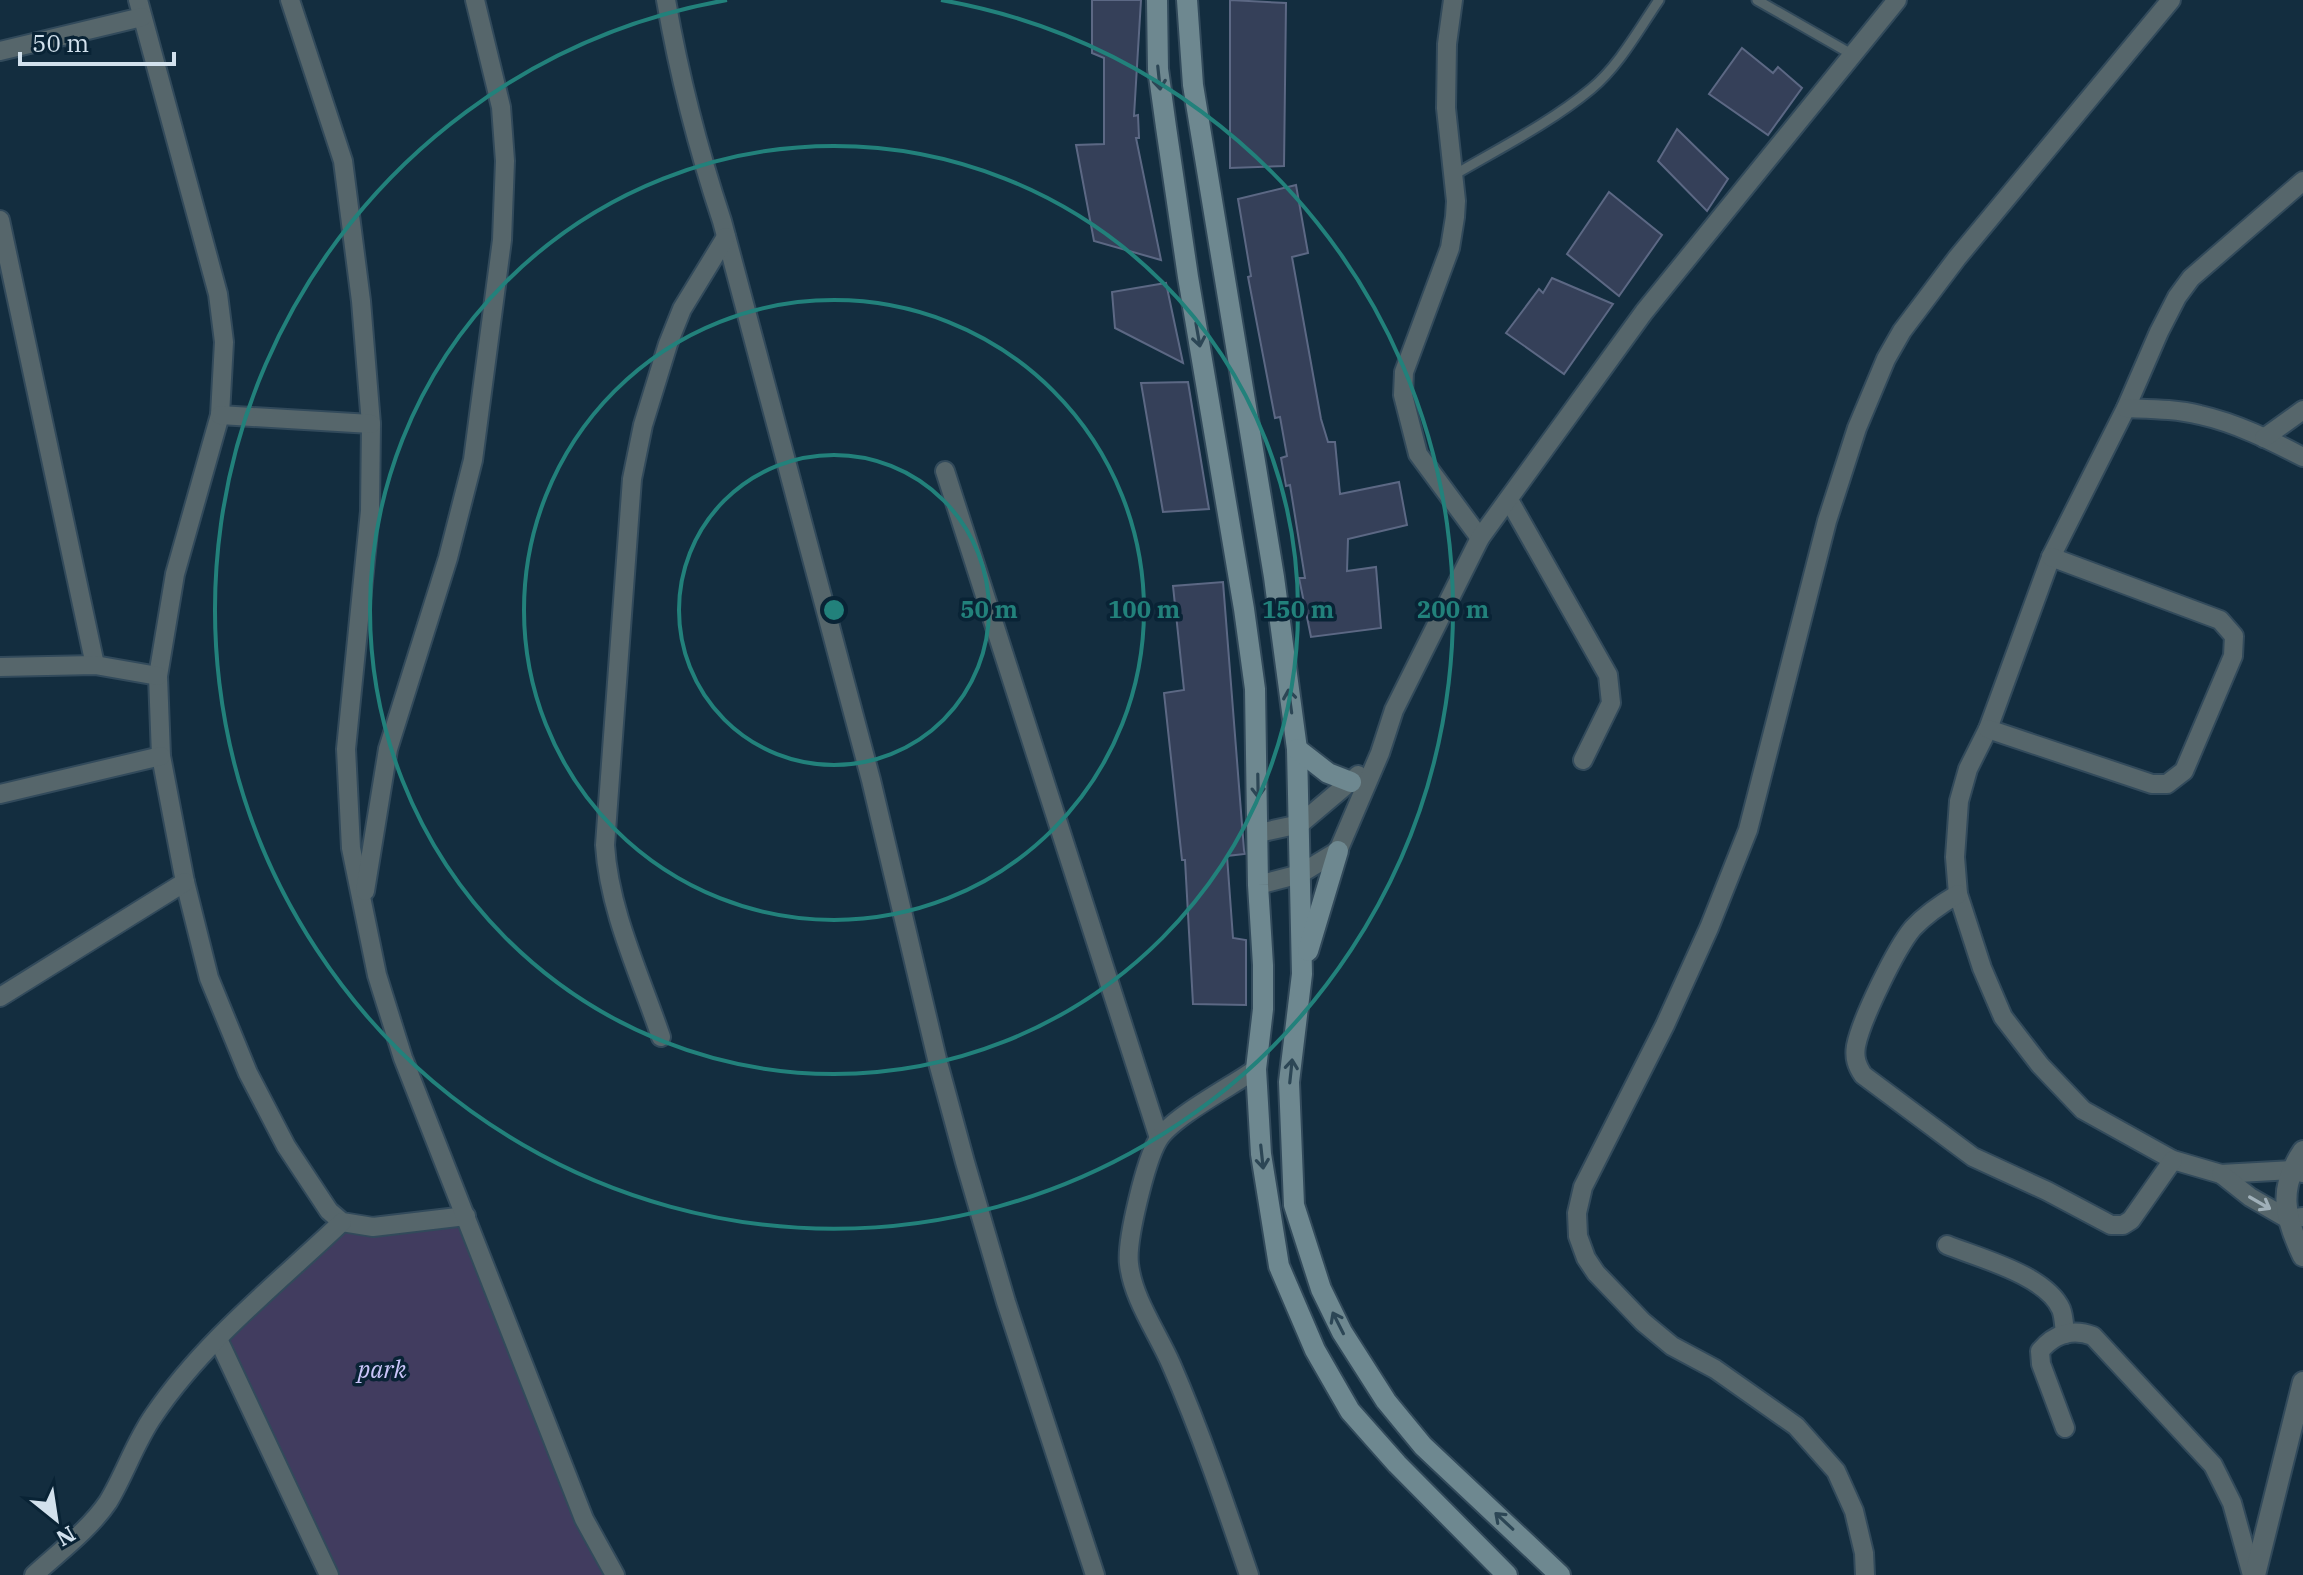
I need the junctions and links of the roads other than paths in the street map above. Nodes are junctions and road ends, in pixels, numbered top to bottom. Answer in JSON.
{"nodes":[{"id":1,"x":290,"y":0,"type":"edge"},
{"id":2,"x":475,"y":0,"type":"edge"},
{"id":3,"x":666,"y":0,"type":"edge"},
{"id":4,"x":1157,"y":0,"type":"edge"},
{"id":5,"x":1187,"y":0,"type":"edge"},
{"id":6,"x":1453,"y":0,"type":"edge"},
{"id":7,"x":1659,"y":0,"type":"edge"},
{"id":8,"x":1757,"y":0,"type":"edge"},
{"id":9,"x":1897,"y":0,"type":"edge"},
{"id":10,"x":2171,"y":0,"type":"edge"},
{"id":11,"x":140,"y":8,"type":"edge"},
{"id":12,"x":0,"y":51,"type":"edge"},
{"id":13,"x":1853,"y":55,"type":"junction"},
{"id":14,"x":1454,"y":175,"type":"junction"},
{"id":15,"x":2303,"y":181,"type":"edge"},
{"id":16,"x":0,"y":220,"type":"edge"},
{"id":17,"x":726,"y":237,"type":"junction"},
{"id":18,"x":2126,"y":408,"type":"junction"},
{"id":19,"x":2303,"y":410,"type":"edge"},
{"id":20,"x":220,"y":415,"type":"junction"},
{"id":21,"x":371,"y":424,"type":"junction"},
{"id":22,"x":2264,"y":438,"type":"junction"},
{"id":23,"x":2303,"y":457,"type":"edge"},
{"id":24,"x":945,"y":471,"type":"dead end"},
{"id":25,"x":1509,"y":500,"type":"junction"},
{"id":26,"x":1480,"y":538,"type":"junction"},
{"id":27,"x":2051,"y":557,"type":"junction"},
{"id":28,"x":95,"y":665,"type":"junction"},
{"id":29,"x":0,"y":667,"type":"edge"},
{"id":30,"x":158,"y":676,"type":"junction"},
{"id":31,"x":1988,"y":729,"type":"junction"},
{"id":32,"x":1297,"y":749,"type":"junction"},
{"id":33,"x":1380,"y":753,"type":"junction"},
{"id":34,"x":161,"y":756,"type":"junction"},
{"id":35,"x":1583,"y":760,"type":"dead end"},
{"id":36,"x":1351,"y":782,"type":"junction"},
{"id":37,"x":0,"y":794,"type":"edge"},
{"id":38,"x":1300,"y":824,"type":"junction"},
{"id":39,"x":1259,"y":833,"type":"junction"},
{"id":40,"x":1338,"y":851,"type":"junction"},
{"id":41,"x":1300,"y":874,"type":"junction"},
{"id":42,"x":185,"y":882,"type":"junction"},
{"id":43,"x":1258,"y":885,"type":"junction"},
{"id":44,"x":1958,"y":894,"type":"junction"},
{"id":45,"x":363,"y":902,"type":"junction"},
{"id":46,"x":1302,"y":974,"type":"junction"},
{"id":47,"x":0,"y":997,"type":"edge"},
{"id":48,"x":661,"y":1037,"type":"dead end"},
{"id":49,"x":1256,"y":1069,"type":"junction"},
{"id":50,"x":1159,"y":1138,"type":"junction"},
{"id":51,"x":2303,"y":1151,"type":"edge"},
{"id":52,"x":2173,"y":1160,"type":"junction"},
{"id":53,"x":2297,"y":1172,"type":"edge"},
{"id":54,"x":2221,"y":1174,"type":"junction"},
{"id":55,"x":466,"y":1216,"type":"junction"},
{"id":56,"x":2296,"y":1218,"type":"edge"},
{"id":57,"x":342,"y":1222,"type":"junction"},
{"id":58,"x":1947,"y":1245,"type":"dead end"},
{"id":59,"x":2303,"y":1256,"type":"edge"},
{"id":60,"x":2065,"y":1334,"type":"junction"},
{"id":61,"x":218,"y":1339,"type":"junction"},
{"id":62,"x":2303,"y":1382,"type":"edge"},
{"id":63,"x":2065,"y":1428,"type":"dead end"},
{"id":64,"x":1423,"y":1446,"type":"junction"},
{"id":65,"x":1397,"y":1464,"type":"junction"},
{"id":66,"x":34,"y":1575,"type":"edge"},
{"id":67,"x":329,"y":1575,"type":"edge"},
{"id":68,"x":615,"y":1575,"type":"edge"},
{"id":69,"x":1095,"y":1575,"type":"edge"},
{"id":70,"x":1249,"y":1575,"type":"edge"},
{"id":71,"x":1507,"y":1575,"type":"edge"},
{"id":72,"x":1560,"y":1575,"type":"edge"},
{"id":73,"x":1865,"y":1575,"type":"edge"},
{"id":74,"x":2254,"y":1575,"type":"edge"}],
"edges":[{"from":1,"to":21,"type":"street"},
{"from":2,"to":45,"type":"street"},
{"from":3,"to":17,"type":"street"},
{"from":4,"to":39,"type":"main road","one_way":true},
{"from":32,"to":5,"type":"main road","one_way":true},
{"from":6,"to":14,"type":"street"},
{"from":7,"to":14,"type":"lane"},
{"from":8,"to":13,"type":"lane"},
{"from":9,"to":13,"type":"street"},
{"from":10,"to":73,"type":"street"},
{"from":11,"to":12,"type":"street"},
{"from":11,"to":20,"type":"street"},
{"from":13,"to":25,"type":"street"},
{"from":14,"to":26,"type":"street"},
{"from":15,"to":18,"type":"street"},
{"from":16,"to":28,"type":"street"},
{"from":17,"to":48,"type":"street"},
{"from":17,"to":69,"type":"street"},
{"from":18,"to":22,"type":"street"},
{"from":18,"to":27,"type":"street"},
{"from":19,"to":22,"type":"street"},
{"from":20,"to":21,"type":"street"},
{"from":20,"to":30,"type":"street"},
{"from":21,"to":45,"type":"street"},
{"from":22,"to":23,"type":"street"},
{"from":24,"to":50,"type":"street"},
{"from":25,"to":26,"type":"street"},
{"from":25,"to":35,"type":"street"},
{"from":26,"to":33,"type":"street"},
{"from":27,"to":31,"type":"street"},
{"from":27,"to":31,"type":"street"},
{"from":28,"to":29,"type":"street"},
{"from":28,"to":30,"type":"street"},
{"from":30,"to":34,"type":"street"},
{"from":31,"to":44,"type":"street"},
{"from":32,"to":36,"type":"main road"},
{"from":32,"to":38,"type":"main road"},
{"from":33,"to":36,"type":"street"},
{"from":33,"to":40,"type":"street"},
{"from":34,"to":37,"type":"street"},
{"from":34,"to":42,"type":"street"},
{"from":36,"to":38,"type":"street"},
{"from":38,"to":39,"type":"street"},
{"from":38,"to":41,"type":"main road"},
{"from":39,"to":43,"type":"main road"},
{"from":40,"to":41,"type":"street"},
{"from":40,"to":46,"type":"main road"},
{"from":41,"to":43,"type":"street"},
{"from":41,"to":46,"type":"main road"},
{"from":42,"to":47,"type":"street"},
{"from":42,"to":57,"type":"street"},
{"from":43,"to":49,"type":"main road"},
{"from":44,"to":52,"type":"street"},
{"from":44,"to":52,"type":"street"},
{"from":45,"to":55,"type":"street"},
{"from":64,"to":46,"type":"main road","one_way":true},
{"from":49,"to":50,"type":"street"},
{"from":49,"to":65,"type":"main road","one_way":true},
{"from":50,"to":70,"type":"street"},
{"from":51,"to":53,"type":"street"},
{"from":52,"to":54,"type":"street"},
{"from":53,"to":54,"type":"street"},
{"from":53,"to":56,"type":"street"},
{"from":54,"to":56,"type":"street","one_way":true},
{"from":55,"to":57,"type":"street"},
{"from":55,"to":68,"type":"street"},
{"from":56,"to":59,"type":"street"},
{"from":57,"to":61,"type":"street"},
{"from":58,"to":60,"type":"street"},
{"from":60,"to":63,"type":"street"},
{"from":60,"to":74,"type":"street"},
{"from":61,"to":66,"type":"street"},
{"from":61,"to":67,"type":"street"},
{"from":62,"to":74,"type":"street"},
{"from":64,"to":65,"type":"main road"},
{"from":72,"to":64,"type":"main road","one_way":true},
{"from":65,"to":71,"type":"main road"}]}
